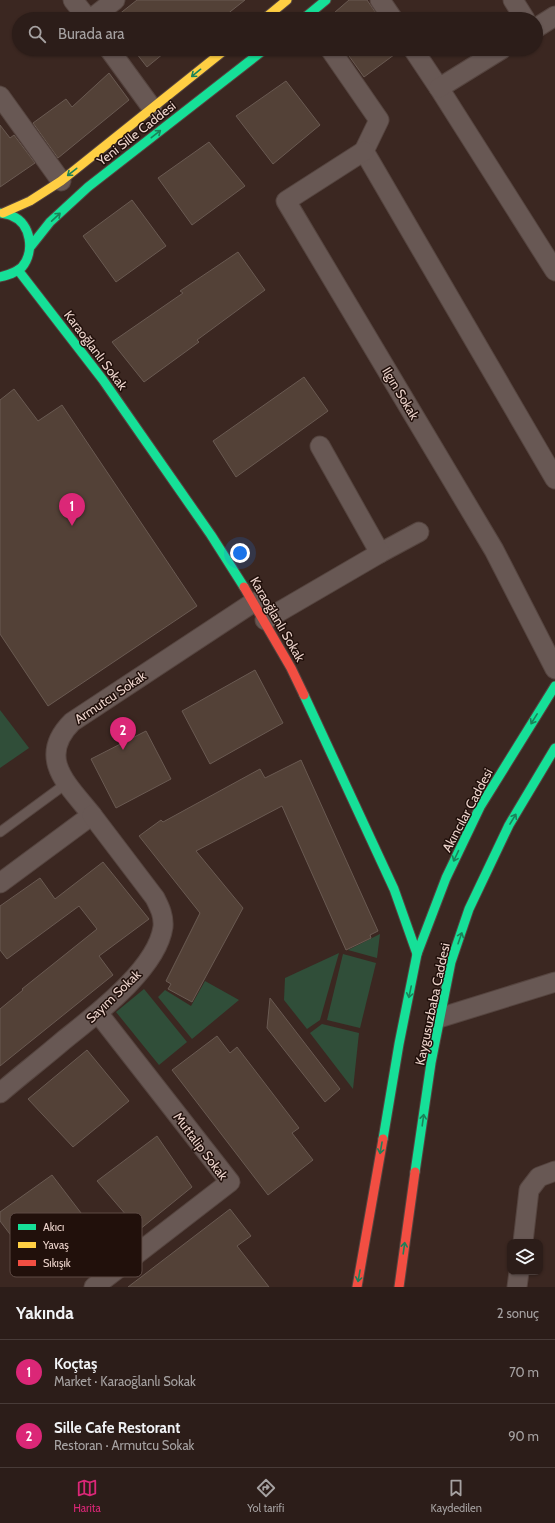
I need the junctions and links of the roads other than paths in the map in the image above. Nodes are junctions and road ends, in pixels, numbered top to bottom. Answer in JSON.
{"nodes":[{"id":1,"x":73,"y":0,"type":"edge"},
{"id":2,"x":115,"y":0,"type":"edge"},
{"id":3,"x":288,"y":0,"type":"edge"},
{"id":4,"x":326,"y":0,"type":"edge"},
{"id":5,"x":380,"y":0,"type":"edge"},
{"id":6,"x":513,"y":0,"type":"edge"},
{"id":7,"x":82,"y":12,"type":"edge"},
{"id":8,"x":100,"y":12,"type":"edge"},
{"id":9,"x":273,"y":12,"type":"edge"},
{"id":10,"x":313,"y":12,"type":"edge"},
{"id":11,"x":388,"y":12,"type":"edge"},
{"id":12,"x":521,"y":12,"type":"edge"},
{"id":13,"x":555,"y":16,"type":"edge"},
{"id":14,"x":543,"y":24,"type":"edge"},
{"id":15,"x":115,"y":56,"type":"edge"},
{"id":16,"x":217,"y":56,"type":"edge"},
{"id":17,"x":255,"y":56,"type":"edge"},
{"id":18,"x":335,"y":56,"type":"edge"},
{"id":19,"x":418,"y":56,"type":"edge"},
{"id":20,"x":491,"y":56,"type":"edge"},
{"id":21,"x":439,"y":88,"type":"junction"},
{"id":22,"x":0,"y":96,"type":"edge"},
{"id":23,"x":152,"y":108,"type":"junction"},
{"id":24,"x":364,"y":151,"type":"junction"},
{"id":25,"x":61,"y":181,"type":"junction"},
{"id":26,"x":1,"y":213,"type":"edge"},
{"id":27,"x":31,"y":246,"type":"junction"},
{"id":28,"x":18,"y":270,"type":"junction"},
{"id":29,"x":555,"y":272,"type":"edge"},
{"id":30,"x":0,"y":276,"type":"edge"},
{"id":31,"x":320,"y":446,"type":"dead end"},
{"id":32,"x":555,"y":479,"type":"edge"},
{"id":33,"x":419,"y":532,"type":"dead end"},
{"id":34,"x":380,"y":553,"type":"junction"},
{"id":35,"x":254,"y":602,"type":"junction"},
{"id":36,"x":265,"y":620,"type":"junction"},
{"id":37,"x":555,"y":669,"type":"edge"},
{"id":38,"x":555,"y":686,"type":"edge"},
{"id":39,"x":555,"y":748,"type":"edge"},
{"id":40,"x":67,"y":783,"type":"junction"},
{"id":41,"x":92,"y":815,"type":"junction"},
{"id":42,"x":0,"y":832,"type":"edge"},
{"id":43,"x":0,"y":883,"type":"edge"},
{"id":44,"x":417,"y":954,"type":"junction"},
{"id":45,"x":555,"y":982,"type":"edge"},
{"id":46,"x":98,"y":1013,"type":"junction"},
{"id":47,"x":439,"y":1018,"type":"junction"},
{"id":48,"x":0,"y":1093,"type":"edge"},
{"id":49,"x":555,"y":1172,"type":"edge"},
{"id":50,"x":523,"y":1239,"type":"edge"},
{"id":51,"x":142,"y":1250,"type":"edge"},
{"id":52,"x":519,"y":1275,"type":"edge"},
{"id":53,"x":107,"y":1277,"type":"edge"},
{"id":54,"x":94,"y":1287,"type":"edge"},
{"id":55,"x":357,"y":1287,"type":"edge"},
{"id":56,"x":399,"y":1287,"type":"edge"},
{"id":57,"x":517,"y":1287,"type":"edge"}],
"edges":[{"from":1,"to":7,"type":"street"},
{"from":2,"to":8,"type":"street"},
{"from":3,"to":9,"type":"main road"},
{"from":4,"to":10,"type":"main road"},
{"from":5,"to":11,"type":"street"},
{"from":6,"to":12,"type":"street"},
{"from":13,"to":14,"type":"street"},
{"from":15,"to":23,"type":"street"},
{"from":16,"to":23,"type":"main road","name":"Yeni Sille Caddesi","one_way":true},
{"from":27,"to":17,"type":"main road","name":"Yeni Sille Caddesi","one_way":true},
{"from":18,"to":24,"type":"street"},
{"from":19,"to":21,"type":"street"},
{"from":20,"to":21,"type":"street"},
{"from":21,"to":29,"type":"street"},
{"from":22,"to":25,"type":"street"},
{"from":23,"to":25,"type":"main road","name":"Yeni Sille Caddesi","one_way":true},
{"from":24,"to":32,"type":"street"},
{"from":24,"to":37,"type":"street","name":"Ilgın Sokak"},
{"from":25,"to":26,"type":"main road","name":"Yeni Sille Caddesi"},
{"from":26,"to":27,"type":"main road"},
{"from":27,"to":28,"type":"main road","name":"Yeni Sille Caddesi"},
{"from":28,"to":30,"type":"main road"},
{"from":28,"to":35,"type":"main road","name":"Karaoğlanlı Sokak"},
{"from":31,"to":34,"type":"street"},
{"from":33,"to":34,"type":"street"},
{"from":34,"to":36,"type":"street"},
{"from":35,"to":36,"type":"main road","name":"Karaoğlanlı Sokak"},
{"from":35,"to":40,"type":"street","name":"Armutcu Sokak"},
{"from":36,"to":44,"type":"main road","name":"Karaoğlanlı Sokak"},
{"from":38,"to":44,"type":"main road","name":"Akıncılar Caddesi","one_way":true},
{"from":47,"to":39,"type":"main road","name":"Kaygusuzbaba Caddesi","one_way":true},
{"from":40,"to":41,"type":"street","name":"Armutcu Sokak"},
{"from":40,"to":42,"type":"lane"},
{"from":41,"to":43,"type":"street"},
{"from":41,"to":46,"type":"street","name":"Sayım Sokak"},
{"from":44,"to":55,"type":"main road","name":"Kaygusuzbaba Caddesi","one_way":true},
{"from":45,"to":47,"type":"street"},
{"from":46,"to":48,"type":"street","name":"Sayım Sokak"},
{"from":46,"to":51,"type":"street","name":"Muttalip Sokak"},
{"from":56,"to":47,"type":"main road","name":"Kaygusuzbaba Caddesi","one_way":true},
{"from":49,"to":50,"type":"street"},
{"from":52,"to":57,"type":"street"},
{"from":53,"to":54,"type":"street","name":"Muttalip Sokak"}]}
